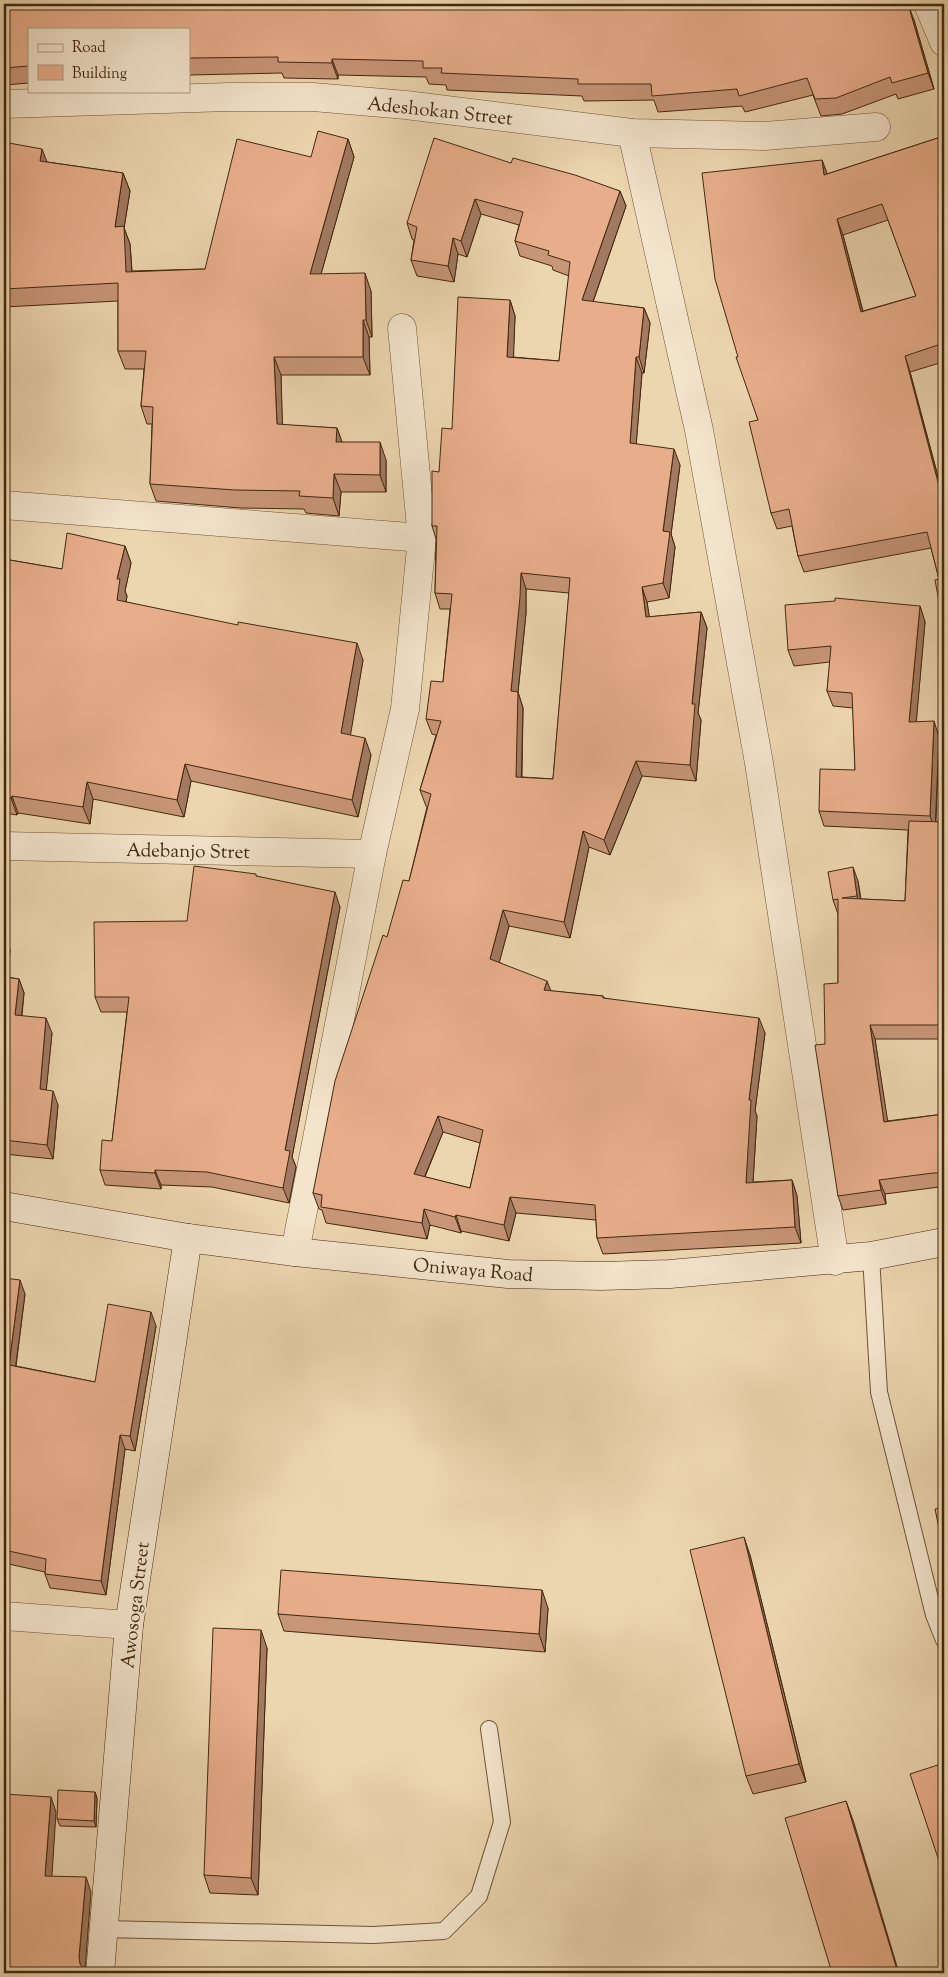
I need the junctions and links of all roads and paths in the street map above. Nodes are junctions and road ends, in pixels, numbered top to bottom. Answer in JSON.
{"nodes":[{"id":1,"x":928,"y":4,"type":"edge"},
{"id":2,"x":944,"y":42,"type":"edge"},
{"id":3,"x":4,"y":104,"type":"edge"},
{"id":4,"x":876,"y":127,"type":"dead end"},
{"id":5,"x":632,"y":132,"type":"junction"},
{"id":6,"x":402,"y":328,"type":"dead end"},
{"id":7,"x":4,"y":505,"type":"edge"},
{"id":8,"x":422,"y":538,"type":"junction"},
{"id":9,"x":4,"y":846,"type":"edge"},
{"id":10,"x":372,"y":854,"type":"junction"},
{"id":11,"x":4,"y":1206,"type":"edge"},
{"id":12,"x":188,"y":1238,"type":"junction"},
{"id":13,"x":944,"y":1242,"type":"edge"},
{"id":14,"x":295,"y":1252,"type":"junction"},
{"id":15,"x":871,"y":1256,"type":"junction"},
{"id":16,"x":835,"y":1261,"type":"junction"},
{"id":17,"x":4,"y":1616,"type":"edge"},
{"id":18,"x":128,"y":1625,"type":"junction"},
{"id":19,"x":944,"y":1640,"type":"edge"},
{"id":20,"x":489,"y":1729,"type":"dead end"},
{"id":21,"x":103,"y":1929,"type":"junction"},
{"id":22,"x":100,"y":1973,"type":"edge"}],
"edges":[{"from":1,"to":2,"type":"street"},
{"from":3,"to":5,"type":"street","name":"Adeshokan Street"},
{"from":4,"to":5,"type":"street","name":"Adeshokan Street"},
{"from":5,"to":16,"type":"street"},
{"from":6,"to":8,"type":"street"},
{"from":7,"to":8,"type":"street"},
{"from":8,"to":10,"type":"street"},
{"from":9,"to":10,"type":"street","name":"Adebanjo Stret"},
{"from":10,"to":14,"type":"street"},
{"from":11,"to":12,"type":"street","name":"Oniwaya Road"},
{"from":12,"to":14,"type":"street","name":"Oniwaya Road"},
{"from":12,"to":18,"type":"street","name":"Awosoga Street"},
{"from":13,"to":15,"type":"street","name":"Oniwaya Road"},
{"from":14,"to":16,"type":"street","name":"Oniwaya Road"},
{"from":15,"to":16,"type":"street","name":"Oniwaya Road"},
{"from":15,"to":19,"type":"lane"},
{"from":17,"to":18,"type":"street"},
{"from":18,"to":21,"type":"street","name":"Awosoga Street"},
{"from":20,"to":21,"type":"lane"},
{"from":21,"to":22,"type":"street","name":"Awosoga Street"}]}
